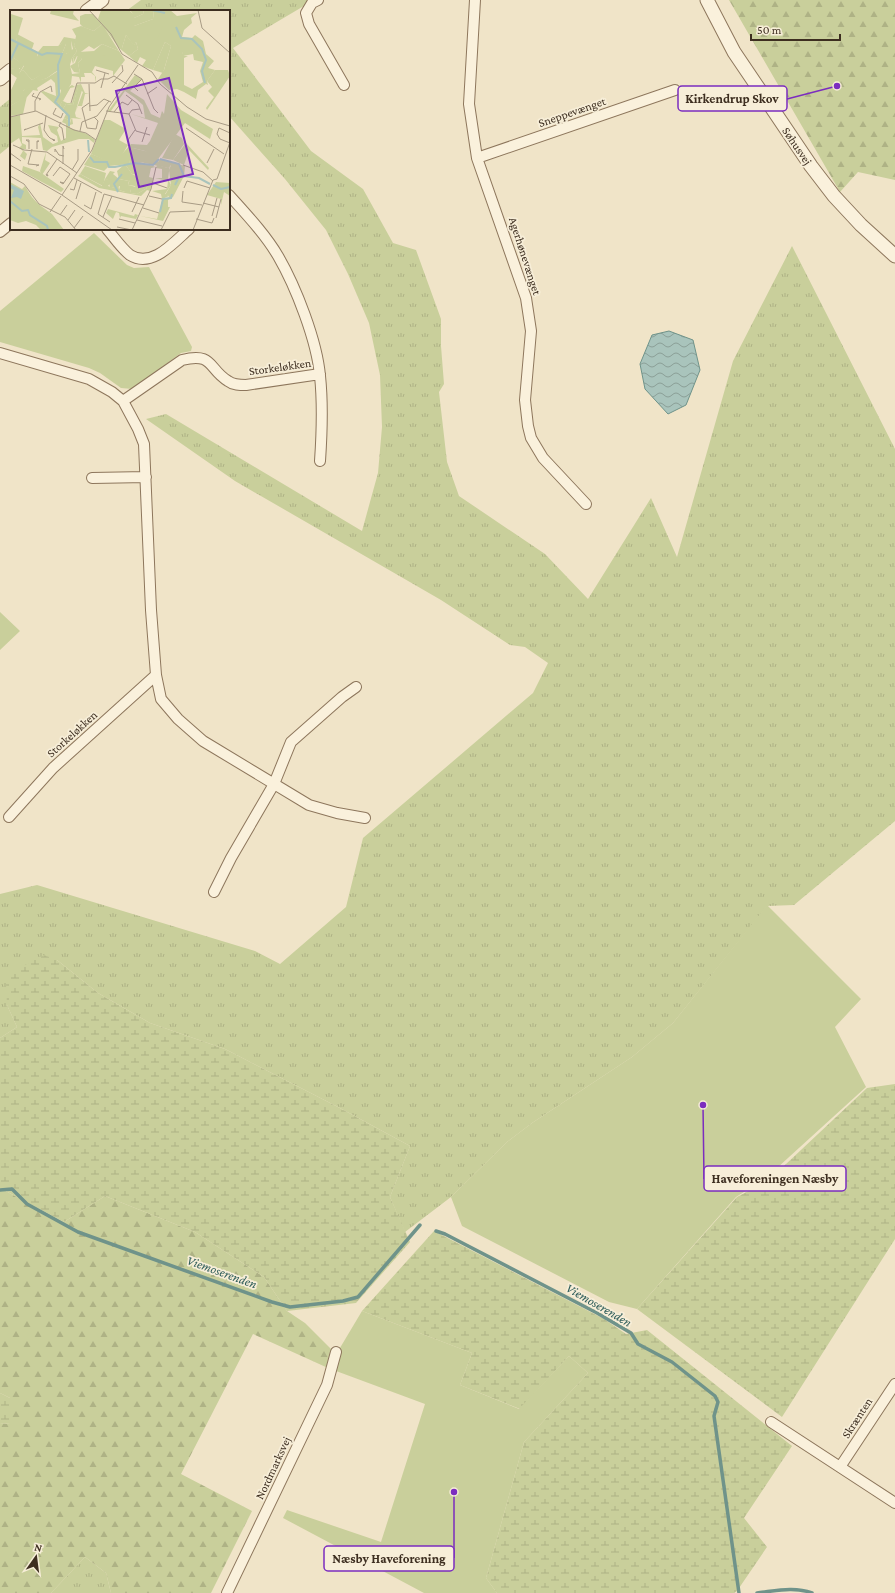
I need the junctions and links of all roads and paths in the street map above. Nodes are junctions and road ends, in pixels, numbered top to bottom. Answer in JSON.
{"nodes":[{"id":1,"x":102,"y":0,"type":"edge"},
{"id":2,"x":318,"y":0,"type":"edge"},
{"id":3,"x":475,"y":0,"type":"edge"},
{"id":4,"x":707,"y":0,"type":"edge"},
{"id":5,"x":88,"y":10,"type":"edge"},
{"id":6,"x":10,"y":71,"type":"edge"},
{"id":7,"x":0,"y":79,"type":"edge"},
{"id":8,"x":344,"y":85,"type":"dead end"},
{"id":9,"x":675,"y":90,"type":"dead end"},
{"id":10,"x":478,"y":158,"type":"junction"},
{"id":11,"x":230,"y":196,"type":"edge"},
{"id":12,"x":10,"y":224,"type":"edge"},
{"id":13,"x":107,"y":230,"type":"edge"},
{"id":14,"x":188,"y":230,"type":"edge"},
{"id":15,"x":0,"y":232,"type":"edge"},
{"id":16,"x":895,"y":256,"type":"edge"},
{"id":17,"x":0,"y":353,"type":"edge"},
{"id":18,"x":320,"y":374,"type":"junction"},
{"id":19,"x":123,"y":401,"type":"junction"},
{"id":20,"x":320,"y":461,"type":"dead end"},
{"id":21,"x":146,"y":477,"type":"junction"},
{"id":22,"x":92,"y":478,"type":"dead end"},
{"id":23,"x":586,"y":504,"type":"dead end"},
{"id":24,"x":156,"y":675,"type":"junction"},
{"id":25,"x":356,"y":687,"type":"dead end"},
{"id":26,"x":274,"y":784,"type":"junction"},
{"id":27,"x":10,"y":817,"type":"dead end"},
{"id":28,"x":365,"y":818,"type":"dead end"},
{"id":29,"x":214,"y":892,"type":"dead end"},
{"id":30,"x":336,"y":1352,"type":"dead end"},
{"id":31,"x":895,"y":1384,"type":"edge"},
{"id":32,"x":771,"y":1422,"type":"dead end"},
{"id":33,"x":840,"y":1467,"type":"junction"},
{"id":34,"x":895,"y":1503,"type":"edge"},
{"id":35,"x":231,"y":1592,"type":"edge"}],
"edges":[{"from":1,"to":5,"type":"street"},
{"from":2,"to":8,"type":"street"},
{"from":3,"to":10,"type":"street","name":"Agerhønevænget"},
{"from":4,"to":16,"type":"street","name":"Søhusvej"},
{"from":6,"to":7,"type":"street"},
{"from":9,"to":10,"type":"street","name":"Sneppevænget"},
{"from":10,"to":23,"type":"street","name":"Agerhønevænget"},
{"from":11,"to":18,"type":"street","name":"Storkeløkken"},
{"from":12,"to":15,"type":"street"},
{"from":13,"to":14,"type":"street"},
{"from":17,"to":19,"type":"street"},
{"from":18,"to":19,"type":"street","name":"Storkeløkken"},
{"from":18,"to":20,"type":"street","name":"Storkeløkken"},
{"from":19,"to":21,"type":"street"},
{"from":21,"to":22,"type":"street"},
{"from":21,"to":24,"type":"street"},
{"from":24,"to":26,"type":"street"},
{"from":24,"to":27,"type":"street","name":"Storkeløkken"},
{"from":25,"to":26,"type":"street"},
{"from":26,"to":28,"type":"street"},
{"from":26,"to":29,"type":"street"},
{"from":30,"to":35,"type":"street","name":"Nordmarksvej"},
{"from":31,"to":33,"type":"street","name":"Skrænten"},
{"from":32,"to":33,"type":"street"},
{"from":33,"to":34,"type":"street"}]}
